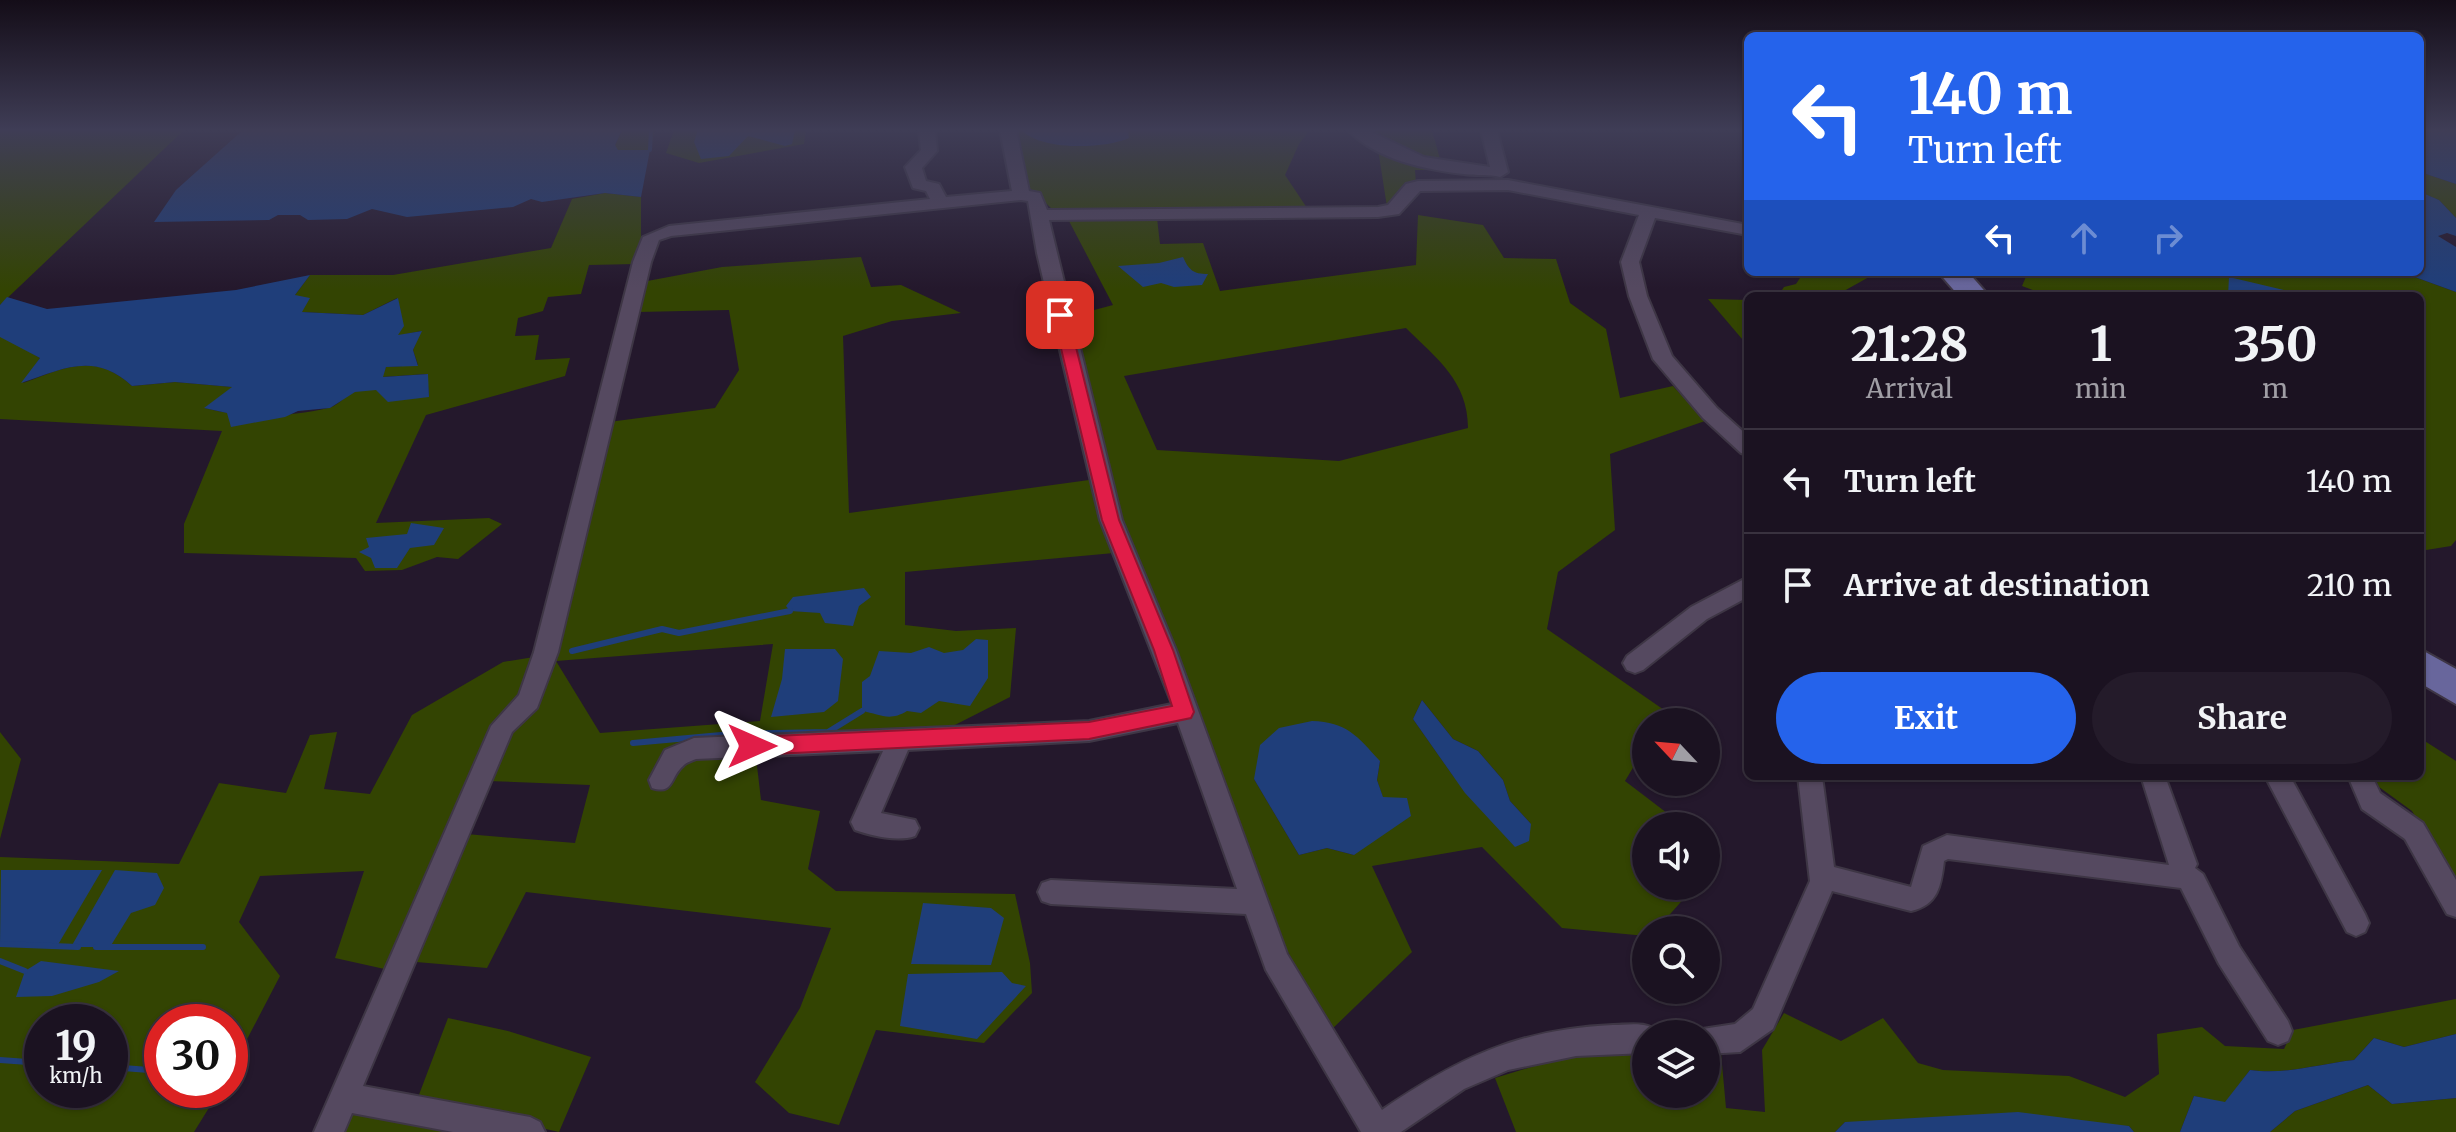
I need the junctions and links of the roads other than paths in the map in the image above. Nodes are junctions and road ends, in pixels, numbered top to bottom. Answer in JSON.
{"nodes":[{"id":1,"x":919,"y":183,"type":"edge"},
{"id":2,"x":1019,"y":183,"type":"edge"},
{"id":3,"x":1457,"y":183,"type":"edge"},
{"id":4,"x":1520,"y":183,"type":"edge"},
{"id":5,"x":1021,"y":195,"type":"junction"},
{"id":6,"x":940,"y":203,"type":"junction"},
{"id":7,"x":1648,"y":214,"type":"junction"},
{"id":8,"x":1040,"y":215,"type":"junction"},
{"id":9,"x":1744,"y":229,"type":"edge"},
{"id":10,"x":1956,"y":276,"type":"edge"},
{"id":11,"x":1971,"y":292,"type":"edge"},
{"id":12,"x":1744,"y":444,"type":"edge"},
{"id":13,"x":1744,"y":588,"type":"edge"},
{"id":14,"x":1635,"y":663,"type":"dead end"},
{"id":15,"x":2424,"y":667,"type":"edge"},
{"id":16,"x":2456,"y":689,"type":"edge"},
{"id":17,"x":1184,"y":712,"type":"junction"},
{"id":18,"x":900,"y":740,"type":"junction"},
{"id":19,"x":661,"y":780,"type":"dead end"},
{"id":20,"x":1810,"y":780,"type":"edge"},
{"id":21,"x":2154,"y":780,"type":"edge"},
{"id":22,"x":2279,"y":780,"type":"edge"},
{"id":23,"x":2362,"y":780,"type":"edge"},
{"id":24,"x":906,"y":828,"type":"dead end"},
{"id":25,"x":2182,"y":873,"type":"junction"},
{"id":26,"x":1823,"y":881,"type":"junction"},
{"id":27,"x":1051,"y":892,"type":"dead end"},
{"id":28,"x":1254,"y":902,"type":"junction"},
{"id":29,"x":2456,"y":905,"type":"edge"},
{"id":30,"x":2356,"y":923,"type":"dead end"},
{"id":31,"x":2278,"y":1031,"type":"dead end"},
{"id":32,"x":1632,"y":1039,"type":"edge"},
{"id":33,"x":1720,"y":1039,"type":"edge"},
{"id":34,"x":345,"y":1097,"type":"junction"},
{"id":35,"x":329,"y":1132,"type":"edge"},
{"id":36,"x":530,"y":1132,"type":"edge"},
{"id":37,"x":1378,"y":1132,"type":"edge"}],
"edges":[{"from":1,"to":6,"type":"street"},
{"from":2,"to":5,"type":"street"},
{"from":3,"to":8,"type":"street"},
{"from":4,"to":7,"type":"street"},
{"from":5,"to":6,"type":"street"},
{"from":5,"to":8,"type":"street"},
{"from":6,"to":34,"type":"street"},
{"from":7,"to":9,"type":"street"},
{"from":7,"to":12,"type":"street"},
{"from":8,"to":17,"type":"street"},
{"from":10,"to":11,"type":"main road"},
{"from":13,"to":14,"type":"street"},
{"from":15,"to":16,"type":"main road"},
{"from":17,"to":18,"type":"street"},
{"from":17,"to":28,"type":"street"},
{"from":18,"to":19,"type":"street"},
{"from":18,"to":24,"type":"street"},
{"from":20,"to":26,"type":"street"},
{"from":21,"to":25,"type":"street"},
{"from":22,"to":30,"type":"street"},
{"from":23,"to":29,"type":"street"},
{"from":25,"to":26,"type":"street"},
{"from":25,"to":31,"type":"street"},
{"from":26,"to":33,"type":"street"},
{"from":27,"to":28,"type":"street"},
{"from":28,"to":37,"type":"street"},
{"from":32,"to":37,"type":"street"},
{"from":34,"to":35,"type":"street"},
{"from":34,"to":36,"type":"street"}]}
